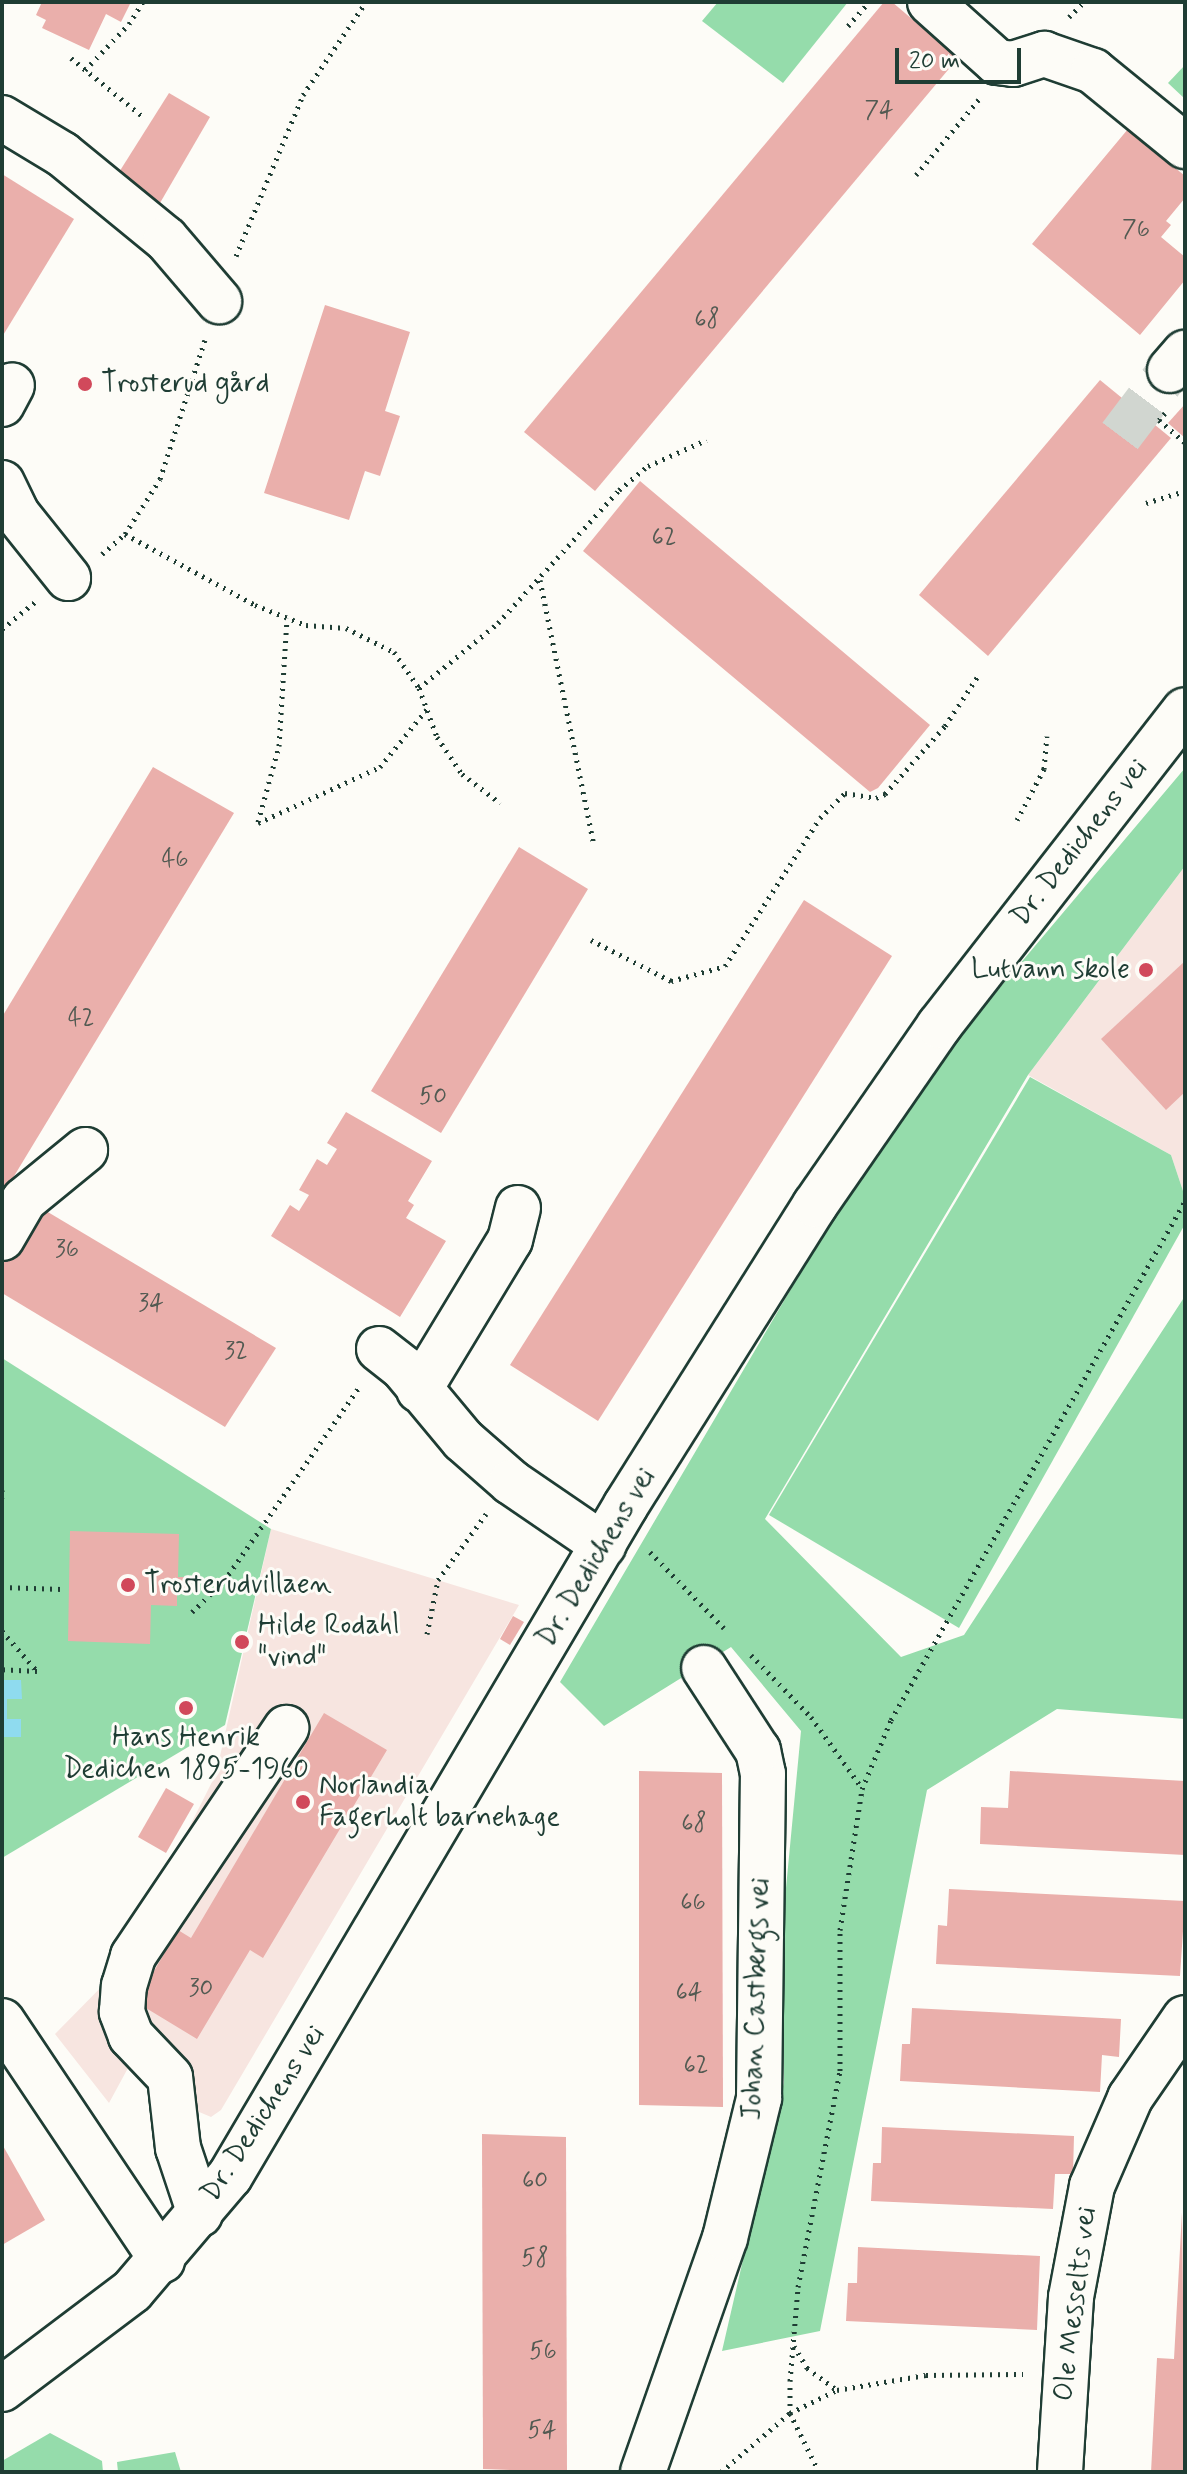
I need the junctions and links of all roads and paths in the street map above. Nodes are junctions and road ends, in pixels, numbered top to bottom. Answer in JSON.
{"nodes":[{"id":1,"x":143,"y":2,"type":"edge"},
{"id":2,"x":366,"y":2,"type":"edge"},
{"id":3,"x":869,"y":2,"type":"edge"},
{"id":4,"x":930,"y":2,"type":"edge"},
{"id":5,"x":848,"y":26,"type":"dead end"},
{"id":6,"x":71,"y":58,"type":"dead end"},
{"id":7,"x":85,"y":70,"type":"junction"},
{"id":8,"x":975,"y":108,"type":"dead end"},
{"id":9,"x":142,"y":116,"type":"dead end"},
{"id":10,"x":2,"y":118,"type":"edge"},
{"id":11,"x":1185,"y":146,"type":"edge"},
{"id":12,"x":916,"y":175,"type":"dead end"},
{"id":13,"x":219,"y":301,"type":"junction"},
{"id":14,"x":1176,"y":375,"type":"edge"},
{"id":15,"x":706,"y":440,"type":"dead end"},
{"id":16,"x":1185,"y":443,"type":"edge"},
{"id":17,"x":2,"y":483,"type":"edge"},
{"id":18,"x":1185,"y":491,"type":"edge"},
{"id":19,"x":1146,"y":503,"type":"dead end"},
{"id":20,"x":125,"y":534,"type":"junction"},
{"id":21,"x":68,"y":578,"type":"junction"},
{"id":22,"x":540,"y":579,"type":"junction"},
{"id":23,"x":287,"y":618,"type":"junction"},
{"id":24,"x":2,"y":629,"type":"edge"},
{"id":25,"x":978,"y":676,"type":"dead end"},
{"id":26,"x":419,"y":688,"type":"junction"},
{"id":27,"x":427,"y":709,"type":"junction"},
{"id":28,"x":1185,"y":710,"type":"edge"},
{"id":29,"x":1047,"y":736,"type":"dead end"},
{"id":30,"x":500,"y":803,"type":"dead end"},
{"id":31,"x":1017,"y":820,"type":"dead end"},
{"id":32,"x":594,"y":845,"type":"dead end"},
{"id":33,"x":591,"y":940,"type":"dead end"},
{"id":34,"x":85,"y":1150,"type":"dead end"},
{"id":35,"x":1185,"y":1201,"type":"edge"},
{"id":36,"x":518,"y":1208,"type":"dead end"},
{"id":37,"x":2,"y":1238,"type":"edge"},
{"id":38,"x":385,"y":1353,"type":"joint"},
{"id":39,"x":419,"y":1390,"type":"junction"},
{"id":40,"x":511,"y":1482,"type":"junction"},
{"id":41,"x":2,"y":1490,"type":"edge"},
{"id":42,"x":2,"y":1498,"type":"edge"},
{"id":43,"x":603,"y":1545,"type":"junction"},
{"id":44,"x":2,"y":1587,"type":"edge"},
{"id":45,"x":62,"y":1589,"type":"dead end"},
{"id":46,"x":192,"y":1612,"type":"dead end"},
{"id":47,"x":2,"y":1631,"type":"edge"},
{"id":48,"x":427,"y":1634,"type":"dead end"},
{"id":49,"x":704,"y":1668,"type":"dead end"},
{"id":50,"x":2,"y":1669,"type":"edge"},
{"id":51,"x":286,"y":1728,"type":"dead end"},
{"id":52,"x":1185,"y":2018,"type":"edge"},
{"id":53,"x":2,"y":2021,"type":"edge"},
{"id":54,"x":200,"y":2214,"type":"junction"},
{"id":55,"x":162,"y":2260,"type":"junction"},
{"id":56,"x":793,"y":2344,"type":"junction"},
{"id":57,"x":1065,"y":2373,"type":"junction"},
{"id":58,"x":2,"y":2389,"type":"edge"},
{"id":59,"x":837,"y":2390,"type":"junction"},
{"id":60,"x":790,"y":2413,"type":"junction"},
{"id":61,"x":643,"y":2472,"type":"edge"},
{"id":62,"x":721,"y":2472,"type":"edge"},
{"id":63,"x":819,"y":2472,"type":"edge"},
{"id":64,"x":1060,"y":2472,"type":"edge"}],
"edges":[{"from":1,"to":7,"type":"path"},
{"from":2,"to":13,"type":"path"},
{"from":3,"to":5,"type":"path"},
{"from":4,"to":11,"type":"street"},
{"from":6,"to":7,"type":"path"},
{"from":7,"to":9,"type":"path"},
{"from":8,"to":12,"type":"path"},
{"from":10,"to":13,"type":"street"},
{"from":13,"to":20,"type":"path"},
{"from":14,"to":16,"type":"path"},
{"from":15,"to":22,"type":"path"},
{"from":17,"to":21,"type":"street"},
{"from":18,"to":19,"type":"path"},
{"from":20,"to":21,"type":"path"},
{"from":20,"to":23,"type":"path"},
{"from":21,"to":24,"type":"path"},
{"from":22,"to":26,"type":"path"},
{"from":22,"to":32,"type":"path"},
{"from":23,"to":26,"type":"path"},
{"from":23,"to":27,"type":"path"},
{"from":25,"to":33,"type":"path"},
{"from":26,"to":27,"type":"path"},
{"from":27,"to":30,"type":"path"},
{"from":28,"to":43,"type":"street","name":"Dr. Dedichens vei"},
{"from":29,"to":31,"type":"path"},
{"from":34,"to":37,"type":"street"},
{"from":35,"to":56,"type":"path"},
{"from":36,"to":39,"type":"street"},
{"from":38,"to":39,"type":"street"},
{"from":38,"to":46,"type":"path"},
{"from":39,"to":40,"type":"street"},
{"from":40,"to":43,"type":"street"},
{"from":40,"to":48,"type":"path"},
{"from":41,"to":42,"type":"path"},
{"from":43,"to":54,"type":"street","name":"Dr. Dedichens vei"},
{"from":44,"to":45,"type":"path"},
{"from":47,"to":50,"type":"path"},
{"from":49,"to":61,"type":"street","name":"Johan Castbergs vei"},
{"from":51,"to":54,"type":"street"},
{"from":52,"to":57,"type":"street","name":"Ole Messelts vei"},
{"from":53,"to":55,"type":"street"},
{"from":54,"to":55,"type":"street","name":"Dr. Dedichens vei"},
{"from":55,"to":58,"type":"street","name":"Dr. Dedichens vei"},
{"from":56,"to":59,"type":"path"},
{"from":56,"to":60,"type":"path"},
{"from":57,"to":59,"type":"path"},
{"from":57,"to":64,"type":"street","name":"Ole Messelts vei"},
{"from":59,"to":60,"type":"path"},
{"from":60,"to":62,"type":"path"},
{"from":60,"to":63,"type":"path"}]}
